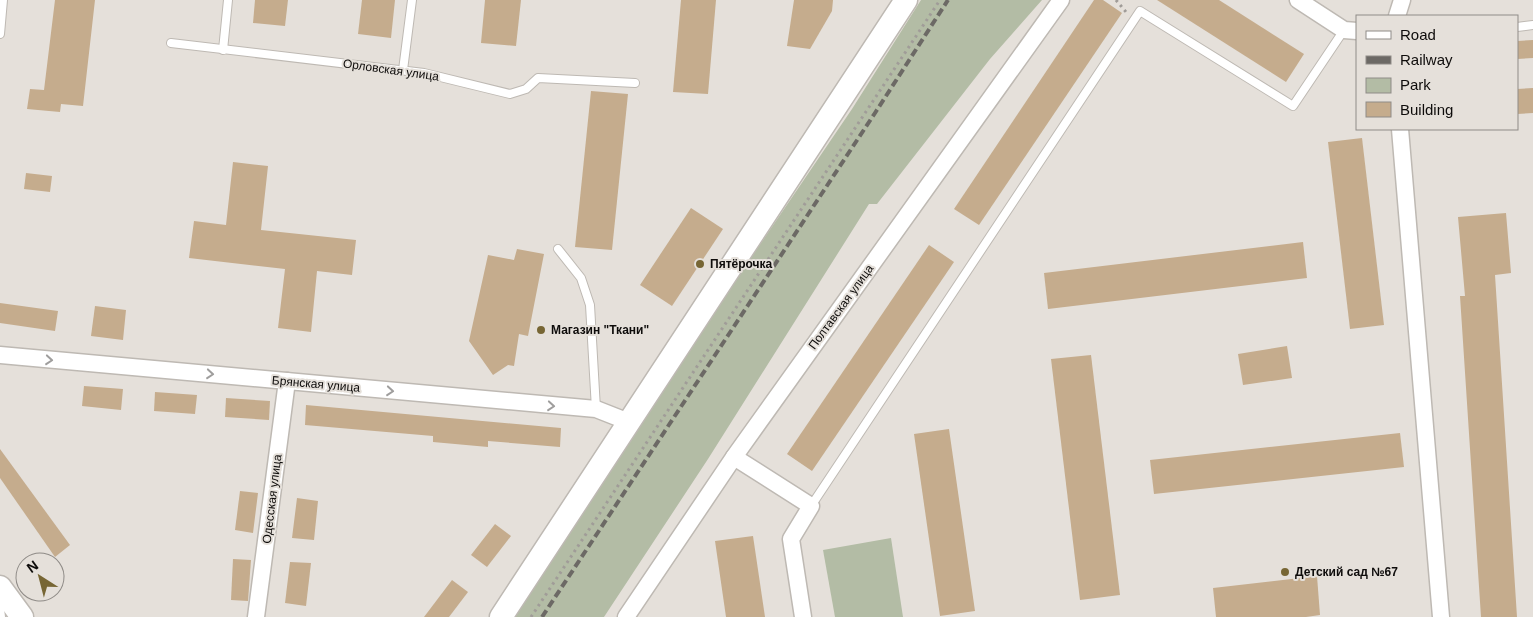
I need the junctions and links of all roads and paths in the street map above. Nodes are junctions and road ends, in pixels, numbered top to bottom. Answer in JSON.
{"nodes":[{"id":1,"x":3,"y":0,"type":"edge"},
{"id":2,"x":228,"y":0,"type":"edge"},
{"id":3,"x":412,"y":0,"type":"edge"},
{"id":4,"x":906,"y":0,"type":"edge"},
{"id":5,"x":940,"y":0,"type":"edge"},
{"id":6,"x":1060,"y":0,"type":"edge"},
{"id":7,"x":1116,"y":0,"type":"edge"},
{"id":8,"x":1298,"y":0,"type":"edge"},
{"id":9,"x":1402,"y":0,"type":"edge"},
{"id":10,"x":1397,"y":15,"type":"edge"},
{"id":11,"x":1130,"y":17,"type":"dead end"},
{"id":12,"x":1533,"y":25,"type":"edge"},
{"id":13,"x":1518,"y":26,"type":"edge"},
{"id":14,"x":1350,"y":31,"type":"edge"},
{"id":15,"x":0,"y":34,"type":"edge"},
{"id":16,"x":171,"y":43,"type":"dead end"},
{"id":17,"x":222,"y":50,"type":"junction"},
{"id":18,"x":403,"y":70,"type":"junction"},
{"id":19,"x":635,"y":83,"type":"dead end"},
{"id":20,"x":1400,"y":130,"type":"edge"},
{"id":21,"x":558,"y":249,"type":"dead end"},
{"id":22,"x":0,"y":356,"type":"edge"},
{"id":23,"x":287,"y":381,"type":"junction"},
{"id":24,"x":596,"y":410,"type":"junction"},
{"id":25,"x":629,"y":422,"type":"junction"},
{"id":26,"x":734,"y":457,"type":"junction"},
{"id":27,"x":811,"y":506,"type":"junction"},
{"id":28,"x":0,"y":587,"type":"edge"},
{"id":29,"x":0,"y":609,"type":"edge"},
{"id":30,"x":1,"y":617,"type":"edge"},
{"id":31,"x":22,"y":617,"type":"edge"},
{"id":32,"x":256,"y":617,"type":"edge"},
{"id":33,"x":501,"y":617,"type":"edge"},
{"id":34,"x":531,"y":617,"type":"edge"},
{"id":35,"x":626,"y":617,"type":"edge"},
{"id":36,"x":803,"y":617,"type":"edge"},
{"id":37,"x":1441,"y":617,"type":"edge"}],
"edges":[{"from":1,"to":15,"type":"lane"},
{"from":2,"to":17,"type":"lane"},
{"from":3,"to":18,"type":"lane"},
{"from":4,"to":25,"type":"street"},
{"from":5,"to":34,"type":"path"},
{"from":6,"to":26,"type":"street","name":"Полтавская улица"},
{"from":7,"to":11,"type":"path"},
{"from":8,"to":14,"type":"street"},
{"from":9,"to":10,"type":"street"},
{"from":12,"to":13,"type":"lane"},
{"from":14,"to":27,"type":"lane"},
{"from":16,"to":17,"type":"lane","name":"Орловская улица"},
{"from":17,"to":18,"type":"lane","name":"Орловская улица"},
{"from":18,"to":19,"type":"lane","name":"Орловская улица"},
{"from":20,"to":37,"type":"street"},
{"from":21,"to":24,"type":"lane"},
{"from":22,"to":23,"type":"street","name":"Брянская улица","one_way":true},
{"from":23,"to":24,"type":"street","name":"Брянская улица","one_way":true},
{"from":23,"to":32,"type":"street","name":"Одесская улица"},
{"from":24,"to":25,"type":"street","name":"Брянская улица"},
{"from":25,"to":33,"type":"street"},
{"from":26,"to":27,"type":"street"},
{"from":26,"to":35,"type":"street","name":"Полтавская улица"},
{"from":27,"to":36,"type":"street"},
{"from":28,"to":31,"type":"street"},
{"from":29,"to":30,"type":"lane"}]}
